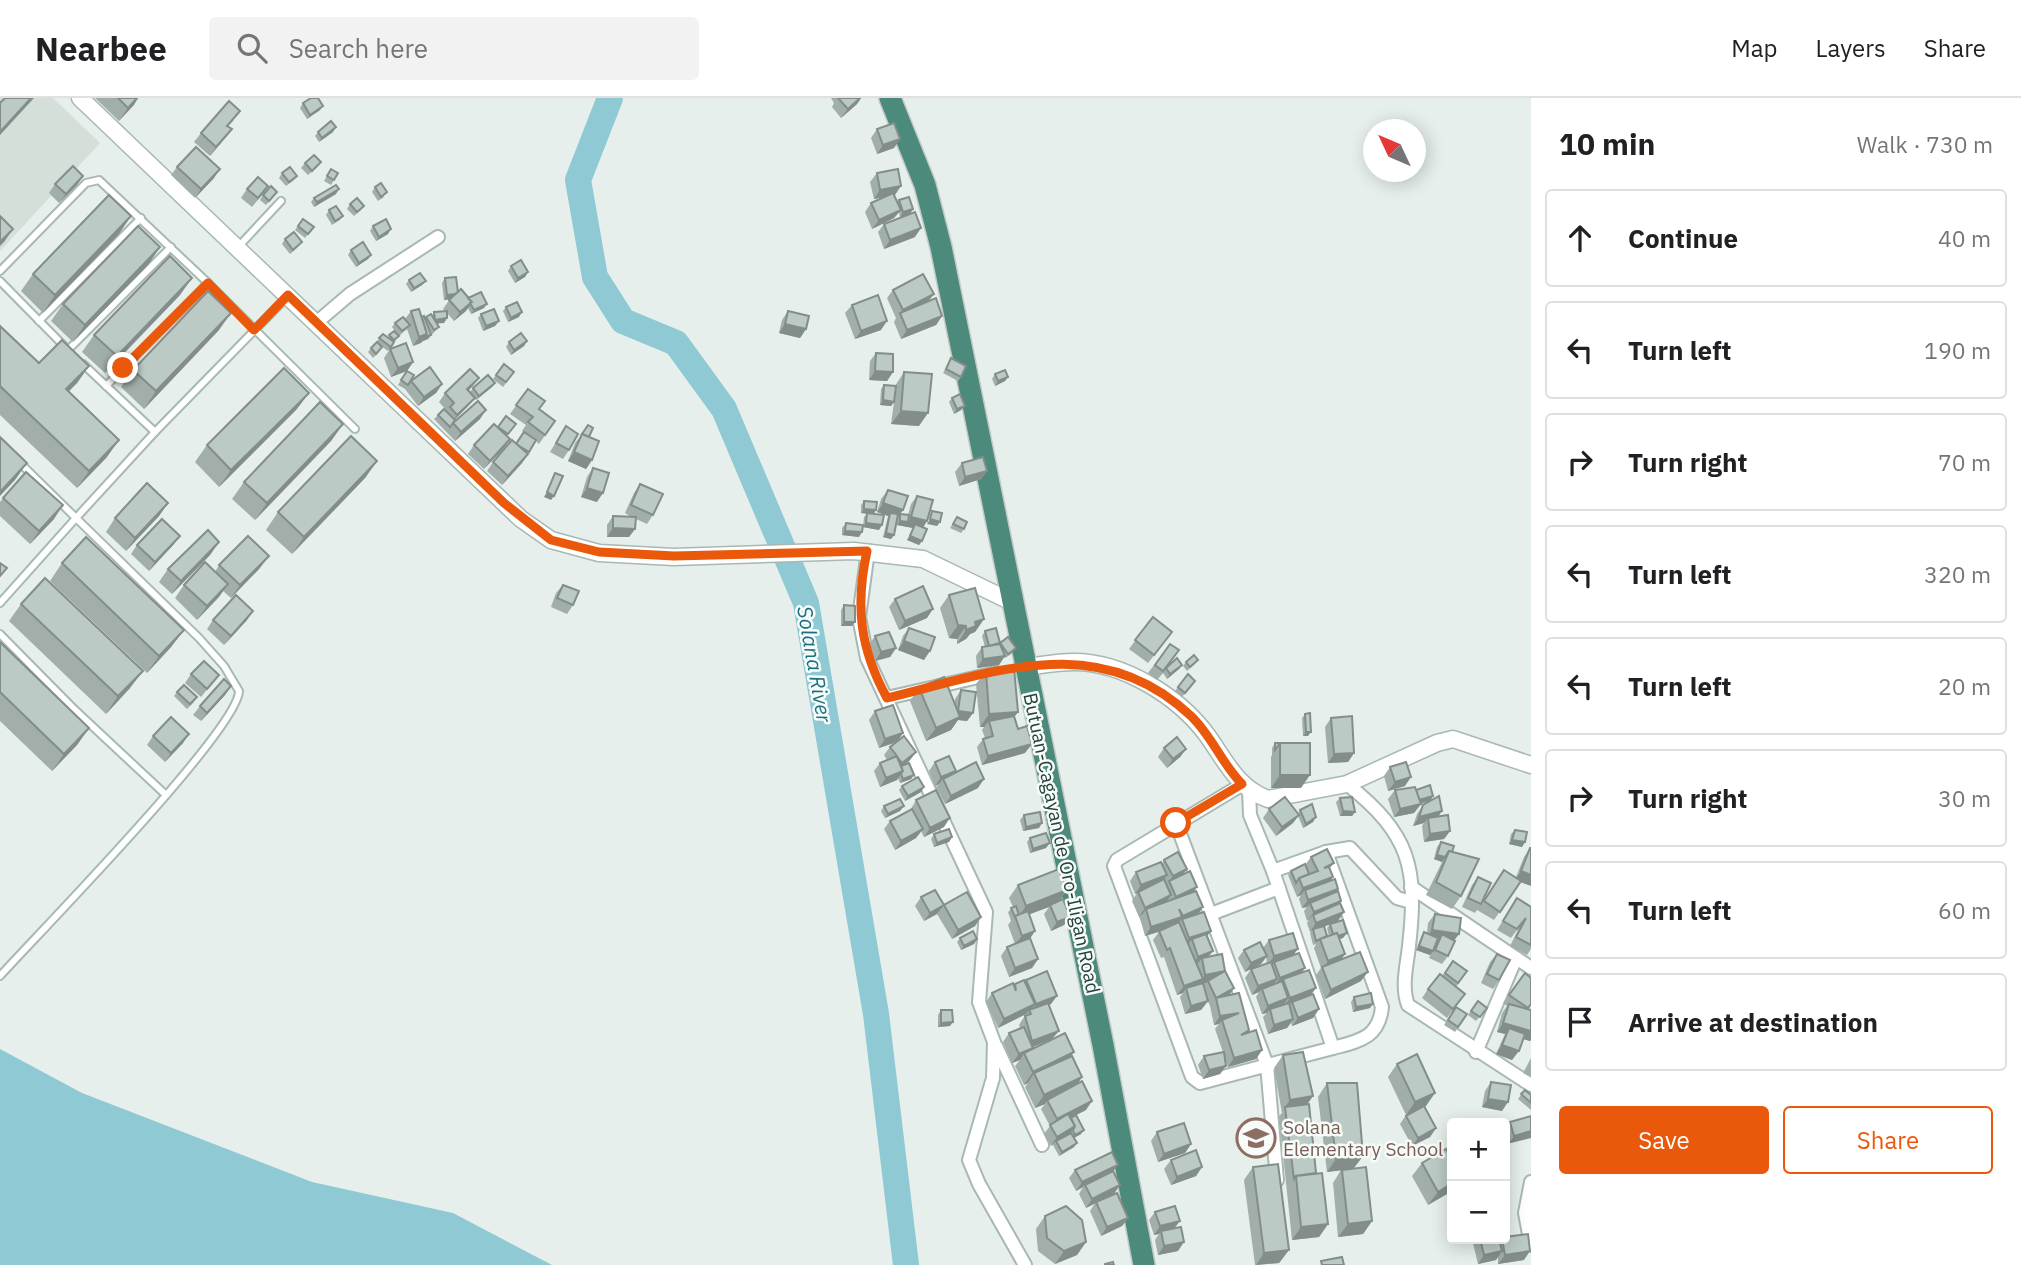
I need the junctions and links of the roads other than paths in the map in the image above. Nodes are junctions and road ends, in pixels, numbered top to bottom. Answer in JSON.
{"nodes":[{"id":1,"x":80,"y":98,"type":"edge"},
{"id":2,"x":895,"y":101,"type":"edge"},
{"id":3,"x":281,"y":201,"type":"dead end"},
{"id":4,"x":141,"y":218,"type":"junction"},
{"id":5,"x":438,"y":237,"type":"dead end"},
{"id":6,"x":171,"y":247,"type":"junction"},
{"id":7,"x":237,"y":248,"type":"junction"},
{"id":8,"x":0,"y":271,"type":"edge"},
{"id":9,"x":0,"y":281,"type":"edge"},
{"id":10,"x":208,"y":283,"type":"junction"},
{"id":11,"x":288,"y":295,"type":"junction"},
{"id":12,"x":39,"y":321,"type":"junction"},
{"id":13,"x":316,"y":323,"type":"junction"},
{"id":14,"x":254,"y":330,"type":"junction"},
{"id":15,"x":68,"y":350,"type":"junction"},
{"id":16,"x":106,"y":386,"type":"junction"},
{"id":17,"x":355,"y":429,"type":"dead end"},
{"id":18,"x":155,"y":432,"type":"junction"},
{"id":19,"x":9,"y":452,"type":"edge"},
{"id":20,"x":76,"y":518,"type":"junction"},
{"id":21,"x":861,"y":551,"type":"junction"},
{"id":22,"x":0,"y":603,"type":"edge"},
{"id":23,"x":1014,"y":603,"type":"junction"},
{"id":24,"x":0,"y":634,"type":"edge"},
{"id":25,"x":1026,"y":667,"type":"junction"},
{"id":26,"x":887,"y":698,"type":"junction"},
{"id":27,"x":1531,"y":765,"type":"edge"},
{"id":28,"x":1348,"y":785,"type":"junction"},
{"id":29,"x":1246,"y":787,"type":"junction"},
{"id":30,"x":166,"y":795,"type":"junction"},
{"id":31,"x":1176,"y":823,"type":"junction"},
{"id":32,"x":1326,"y":852,"type":"junction"},
{"id":33,"x":1273,"y":871,"type":"junction"},
{"id":34,"x":1411,"y":887,"type":"junction"},
{"id":35,"x":1279,"y":888,"type":"junction"},
{"id":36,"x":1411,"y":902,"type":"junction"},
{"id":37,"x":1211,"y":914,"type":"junction"},
{"id":38,"x":1516,"y":958,"type":"junction"},
{"id":39,"x":1531,"y":968,"type":"edge"},
{"id":40,"x":0,"y":976,"type":"edge"},
{"id":41,"x":994,"y":1042,"type":"junction"},
{"id":42,"x":1333,"y":1048,"type":"junction"},
{"id":43,"x":1476,"y":1052,"type":"junction"},
{"id":44,"x":1267,"y":1065,"type":"junction"},
{"id":45,"x":1531,"y":1085,"type":"edge"},
{"id":46,"x":1042,"y":1145,"type":"dead end"},
{"id":47,"x":1531,"y":1182,"type":"edge"},
{"id":48,"x":1278,"y":1199,"type":"edge"},
{"id":49,"x":1531,"y":1245,"type":"edge"},
{"id":50,"x":1025,"y":1265,"type":"edge"},
{"id":51,"x":1144,"y":1265,"type":"edge"}],
"edges":[{"from":1,"to":7,"type":"street"},
{"from":2,"to":23,"type":"highway","name":"Butuan-Cagayan de Oro-Iligan Road"},
{"from":3,"to":7,"type":"lane"},
{"from":4,"to":6,"type":"lane"},
{"from":4,"to":8,"type":"lane"},
{"from":4,"to":12,"type":"lane"},
{"from":5,"to":13,"type":"street"},
{"from":6,"to":10,"type":"lane"},
{"from":6,"to":15,"type":"lane"},
{"from":7,"to":11,"type":"street"},
{"from":9,"to":12,"type":"lane"},
{"from":10,"to":14,"type":"lane"},
{"from":10,"to":16,"type":"lane"},
{"from":11,"to":13,"type":"street"},
{"from":11,"to":14,"type":"lane"},
{"from":12,"to":15,"type":"lane"},
{"from":13,"to":21,"type":"street"},
{"from":14,"to":17,"type":"lane"},
{"from":14,"to":18,"type":"lane"},
{"from":15,"to":16,"type":"lane"},
{"from":16,"to":18,"type":"lane"},
{"from":18,"to":20,"type":"lane"},
{"from":19,"to":20,"type":"lane"},
{"from":20,"to":22,"type":"lane"},
{"from":20,"to":30,"type":"lane"},
{"from":21,"to":23,"type":"street"},
{"from":21,"to":26,"type":"street"},
{"from":23,"to":25,"type":"highway","name":"Butuan-Cagayan de Oro-Iligan Road"},
{"from":24,"to":30,"type":"lane"},
{"from":25,"to":26,"type":"street"},
{"from":25,"to":29,"type":"street"},
{"from":25,"to":51,"type":"highway","name":"Butuan-Cagayan de Oro-Iligan Road"},
{"from":26,"to":41,"type":"street"},
{"from":27,"to":28,"type":"street"},
{"from":28,"to":29,"type":"street"},
{"from":28,"to":34,"type":"street"},
{"from":29,"to":31,"type":"street"},
{"from":29,"to":33,"type":"street"},
{"from":30,"to":40,"type":"lane"},
{"from":31,"to":37,"type":"street"},
{"from":31,"to":44,"type":"street"},
{"from":32,"to":33,"type":"street"},
{"from":32,"to":36,"type":"street"},
{"from":32,"to":42,"type":"street"},
{"from":33,"to":35,"type":"street"},
{"from":34,"to":36,"type":"street"},
{"from":34,"to":38,"type":"street"},
{"from":35,"to":37,"type":"street"},
{"from":35,"to":42,"type":"street"},
{"from":36,"to":43,"type":"street"},
{"from":37,"to":44,"type":"street"},
{"from":38,"to":39,"type":"street"},
{"from":38,"to":43,"type":"street"},
{"from":41,"to":46,"type":"street"},
{"from":41,"to":50,"type":"street"},
{"from":42,"to":44,"type":"street"},
{"from":43,"to":45,"type":"street"},
{"from":44,"to":48,"type":"street"},
{"from":47,"to":49,"type":"street"}]}
